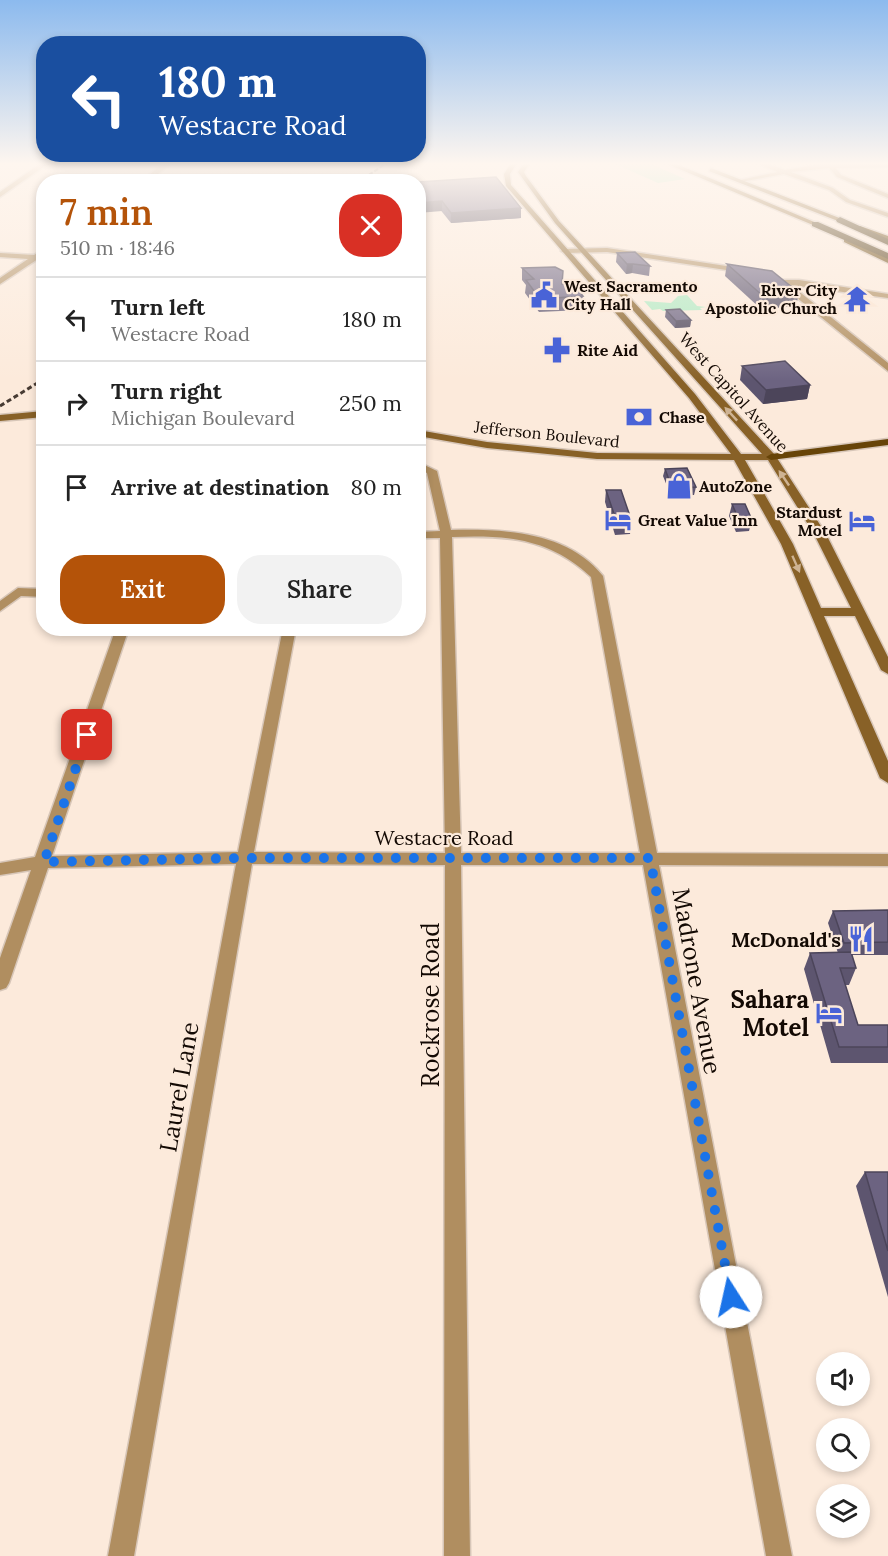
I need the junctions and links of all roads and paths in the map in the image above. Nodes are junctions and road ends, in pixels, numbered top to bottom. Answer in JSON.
{"nodes":[{"id":1,"x":552,"y":236,"type":"edge"},
{"id":2,"x":570,"y":236,"type":"edge"},
{"id":3,"x":838,"y":236,"type":"edge"},
{"id":4,"x":841,"y":236,"type":"edge"},
{"id":5,"x":582,"y":249,"type":"junction"},
{"id":6,"x":565,"y":251,"type":"junction"},
{"id":7,"x":0,"y":255,"type":"edge"},
{"id":8,"x":888,"y":256,"type":"edge"},
{"id":9,"x":35,"y":257,"type":"joint"},
{"id":10,"x":888,"y":261,"type":"edge"},
{"id":11,"x":753,"y":273,"type":"edge"},
{"id":12,"x":773,"y":277,"type":"edge"},
{"id":13,"x":0,"y":282,"type":"edge"},
{"id":14,"x":784,"y":283,"type":"junction"},
{"id":15,"x":888,"y":296,"type":"edge"},
{"id":16,"x":619,"y":314,"type":"junction"},
{"id":17,"x":646,"y":321,"type":"junction"},
{"id":18,"x":654,"y":352,"type":"junction"},
{"id":19,"x":688,"y":367,"type":"junction"},
{"id":20,"x":888,"y":369,"type":"edge"},
{"id":21,"x":36,"y":415,"type":"edge"},
{"id":22,"x":0,"y":418,"type":"edge"},
{"id":23,"x":426,"y":434,"type":"edge"},
{"id":24,"x":888,"y":442,"type":"edge"},
{"id":25,"x":771,"y":457,"type":"junction"},
{"id":26,"x":737,"y":458,"type":"junction"},
{"id":27,"x":426,"y":468,"type":"edge"},
{"id":28,"x":446,"y":534,"type":"junction"},
{"id":29,"x":426,"y":535,"type":"edge"},
{"id":30,"x":36,"y":593,"type":"edge"},
{"id":31,"x":0,"y":607,"type":"edge"},
{"id":32,"x":817,"y":612,"type":"junction"},
{"id":33,"x":859,"y":612,"type":"junction"},
{"id":34,"x":120,"y":636,"type":"edge"},
{"id":35,"x":288,"y":636,"type":"edge"},
{"id":36,"x":888,"y":670,"type":"edge"},
{"id":37,"x":888,"y":778,"type":"edge"},
{"id":38,"x":246,"y":858,"type":"junction"},
{"id":39,"x":650,"y":858,"type":"junction"},
{"id":40,"x":453,"y":859,"type":"junction"},
{"id":41,"x":888,"y":860,"type":"edge"},
{"id":42,"x":44,"y":862,"type":"junction"},
{"id":43,"x":0,"y":869,"type":"edge"},
{"id":44,"x":0,"y":983,"type":"edge"},
{"id":45,"x":121,"y":1556,"type":"edge"},
{"id":46,"x":457,"y":1556,"type":"edge"},
{"id":47,"x":779,"y":1556,"type":"edge"}],
"edges":[{"from":1,"to":6,"type":"main road","name":"West Capitol Avenue"},
{"from":2,"to":5,"type":"main road","name":"West Capitol Avenue"},
{"from":3,"to":10,"type":"main road"},
{"from":4,"to":8,"type":"highway"},
{"from":5,"to":6,"type":"street"},
{"from":5,"to":11,"type":"street"},
{"from":5,"to":17,"type":"main road","name":"West Capitol Avenue"},
{"from":6,"to":16,"type":"main road","name":"West Capitol Avenue"},
{"from":7,"to":9,"type":"street"},
{"from":9,"to":13,"type":"street"},
{"from":12,"to":14,"type":"street"},
{"from":14,"to":15,"type":"street"},
{"from":14,"to":20,"type":"street"},
{"from":16,"to":17,"type":"main road"},
{"from":16,"to":18,"type":"main road","name":"West Capitol Avenue"},
{"from":17,"to":19,"type":"main road","name":"West Capitol Avenue"},
{"from":18,"to":19,"type":"main road"},
{"from":18,"to":26,"type":"main road","name":"West Capitol Avenue"},
{"from":25,"to":19,"type":"main road","name":"West Capitol Avenue","one_way":true},
{"from":21,"to":22,"type":"main road"},
{"from":23,"to":26,"type":"main road","name":"Jefferson Boulevard"},
{"from":24,"to":25,"type":"main road","name":"Jefferson Boulevard"},
{"from":25,"to":26,"type":"main road","name":"Jefferson Boulevard"},
{"from":33,"to":25,"type":"main road","name":"West Capitol Avenue","one_way":true},
{"from":26,"to":32,"type":"main road","name":"West Capitol Avenue","one_way":true},
{"from":27,"to":28,"type":"street","name":"Rockrose Road"},
{"from":28,"to":29,"type":"street"},
{"from":28,"to":39,"type":"street","name":"Madrone Avenue"},
{"from":28,"to":40,"type":"street","name":"Rockrose Road"},
{"from":30,"to":31,"type":"street"},
{"from":32,"to":33,"type":"main road"},
{"from":32,"to":37,"type":"main road","name":"West Capitol Avenue"},
{"from":33,"to":36,"type":"main road","name":"West Capitol Avenue"},
{"from":34,"to":42,"type":"street"},
{"from":35,"to":38,"type":"street","name":"Laurel Lane"},
{"from":38,"to":40,"type":"street","name":"Westacre Road"},
{"from":38,"to":42,"type":"street","name":"Westacre Road"},
{"from":38,"to":45,"type":"street","name":"Laurel Lane"},
{"from":39,"to":40,"type":"street","name":"Westacre Road"},
{"from":39,"to":41,"type":"street","name":"Westacre Road"},
{"from":39,"to":47,"type":"street","name":"Madrone Avenue"},
{"from":40,"to":46,"type":"street","name":"Rockrose Road"},
{"from":42,"to":43,"type":"street","name":"Westacre Road"},
{"from":42,"to":44,"type":"street"}]}
